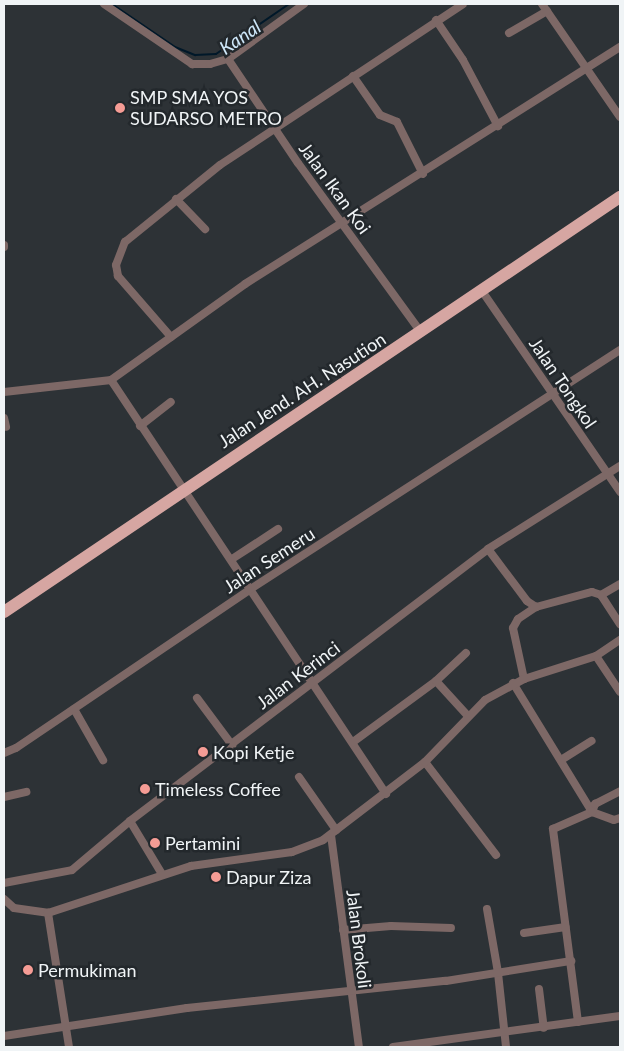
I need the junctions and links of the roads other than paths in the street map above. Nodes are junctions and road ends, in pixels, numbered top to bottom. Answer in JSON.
{"nodes":[{"id":1,"x":104,"y":4,"type":"edge"},
{"id":2,"x":304,"y":4,"type":"edge"},
{"id":3,"x":463,"y":4,"type":"edge"},
{"id":4,"x":542,"y":4,"type":"edge"},
{"id":5,"x":547,"y":12,"type":"junction"},
{"id":6,"x":436,"y":20,"type":"junction"},
{"id":7,"x":509,"y":33,"type":"dead end"},
{"id":8,"x":620,"y":47,"type":"edge"},
{"id":9,"x":228,"y":59,"type":"junction"},
{"id":10,"x":586,"y":68,"type":"junction"},
{"id":11,"x":353,"y":76,"type":"junction"},
{"id":12,"x":620,"y":117,"type":"edge"},
{"id":13,"x":498,"y":126,"type":"junction"},
{"id":14,"x":274,"y":129,"type":"junction"},
{"id":15,"x":423,"y":174,"type":"junction"},
{"id":16,"x":620,"y":198,"type":"edge"},
{"id":17,"x":176,"y":199,"type":"junction"},
{"id":18,"x":343,"y":223,"type":"junction"},
{"id":19,"x":205,"y":228,"type":"dead end"},
{"id":20,"x":482,"y":291,"type":"junction"},
{"id":21,"x":421,"y":332,"type":"junction"},
{"id":22,"x":171,"y":337,"type":"junction"},
{"id":23,"x":620,"y":350,"type":"edge"},
{"id":24,"x":111,"y":380,"type":"junction"},
{"id":25,"x":4,"y":392,"type":"edge"},
{"id":26,"x":554,"y":395,"type":"junction"},
{"id":27,"x":171,"y":402,"type":"dead end"},
{"id":28,"x":4,"y":418,"type":"edge"},
{"id":29,"x":140,"y":426,"type":"junction"},
{"id":30,"x":6,"y":427,"type":"dead end"},
{"id":31,"x":620,"y":466,"type":"edge"},
{"id":32,"x":606,"y":474,"type":"junction"},
{"id":33,"x":185,"y":488,"type":"junction"},
{"id":34,"x":620,"y":492,"type":"edge"},
{"id":35,"x":278,"y":529,"type":"dead end"},
{"id":36,"x":488,"y":549,"type":"junction"},
{"id":37,"x":232,"y":559,"type":"junction"},
{"id":38,"x":620,"y":584,"type":"edge"},
{"id":39,"x":249,"y":590,"type":"junction"},
{"id":40,"x":601,"y":595,"type":"junction"},
{"id":41,"x":536,"y":607,"type":"junction"},
{"id":42,"x":4,"y":612,"type":"edge"},
{"id":43,"x":620,"y":624,"type":"edge"},
{"id":44,"x":620,"y":640,"type":"edge"},
{"id":45,"x":466,"y":654,"type":"dead end"},
{"id":46,"x":596,"y":656,"type":"junction"},
{"id":47,"x":524,"y":679,"type":"junction"},
{"id":48,"x":436,"y":681,"type":"junction"},
{"id":49,"x":313,"y":682,"type":"junction"},
{"id":50,"x":513,"y":683,"type":"junction"},
{"id":51,"x":620,"y":692,"type":"edge"},
{"id":52,"x":197,"y":698,"type":"dead end"},
{"id":53,"x":74,"y":709,"type":"junction"},
{"id":54,"x":467,"y":715,"type":"junction"},
{"id":55,"x":591,"y":741,"type":"dead end"},
{"id":56,"x":354,"y":742,"type":"junction"},
{"id":57,"x":232,"y":745,"type":"junction"},
{"id":58,"x":4,"y":753,"type":"edge"},
{"id":59,"x":103,"y":760,"type":"dead end"},
{"id":60,"x":562,"y":760,"type":"junction"},
{"id":61,"x":425,"y":762,"type":"junction"},
{"id":62,"x":299,"y":777,"type":"dead end"},
{"id":63,"x":620,"y":791,"type":"edge"},
{"id":64,"x":26,"y":792,"type":"dead end"},
{"id":65,"x":386,"y":794,"type":"junction"},
{"id":66,"x":4,"y":797,"type":"edge"},
{"id":67,"x":592,"y":812,"type":"junction"},
{"id":68,"x":620,"y":818,"type":"edge"},
{"id":69,"x":130,"y":821,"type":"junction"},
{"id":70,"x":333,"y":833,"type":"junction"},
{"id":71,"x":496,"y":854,"type":"dead end"},
{"id":72,"x":162,"y":874,"type":"junction"},
{"id":73,"x":4,"y":883,"type":"edge"},
{"id":74,"x":4,"y":899,"type":"edge"},
{"id":75,"x":486,"y":909,"type":"dead end"},
{"id":76,"x":48,"y":912,"type":"junction"},
{"id":77,"x":566,"y":927,"type":"junction"},
{"id":78,"x":450,"y":928,"type":"dead end"},
{"id":79,"x":343,"y":930,"type":"junction"},
{"id":80,"x":524,"y":933,"type":"dead end"},
{"id":81,"x":571,"y":961,"type":"junction"},
{"id":82,"x":498,"y":973,"type":"junction"},
{"id":83,"x":539,"y":989,"type":"dead end"},
{"id":84,"x":350,"y":990,"type":"junction"},
{"id":85,"x":620,"y":1016,"type":"edge"},
{"id":86,"x":578,"y":1022,"type":"junction"},
{"id":87,"x":66,"y":1026,"type":"junction"},
{"id":88,"x":544,"y":1028,"type":"junction"},
{"id":89,"x":503,"y":1032,"type":"junction"},
{"id":90,"x":4,"y":1036,"type":"edge"},
{"id":91,"x":69,"y":1047,"type":"edge"},
{"id":92,"x":359,"y":1047,"type":"edge"},
{"id":93,"x":393,"y":1047,"type":"edge"},
{"id":94,"x":506,"y":1047,"type":"edge"}],
"edges":[{"from":1,"to":9,"type":"street"},
{"from":2,"to":9,"type":"street"},
{"from":3,"to":6,"type":"street"},
{"from":4,"to":5,"type":"street"},
{"from":5,"to":7,"type":"street"},
{"from":5,"to":10,"type":"street"},
{"from":6,"to":11,"type":"street"},
{"from":6,"to":13,"type":"street"},
{"from":8,"to":10,"type":"street"},
{"from":9,"to":14,"type":"street","name":"Jalan Ikan Koi"},
{"from":10,"to":12,"type":"street"},
{"from":10,"to":13,"type":"street"},
{"from":11,"to":14,"type":"street"},
{"from":11,"to":15,"type":"street"},
{"from":13,"to":15,"type":"street"},
{"from":14,"to":17,"type":"street"},
{"from":14,"to":18,"type":"street","name":"Jalan Ikan Koi"},
{"from":15,"to":18,"type":"street"},
{"from":16,"to":20,"type":"highway","name":"Jalan Jend. AH. Nasution"},
{"from":17,"to":19,"type":"street"},
{"from":17,"to":22,"type":"street"},
{"from":18,"to":21,"type":"street","name":"Jalan Ikan Koi"},
{"from":18,"to":22,"type":"street"},
{"from":20,"to":21,"type":"highway","name":"Jalan Jend. AH. Nasution"},
{"from":20,"to":26,"type":"street","name":"Jalan Tongkol"},
{"from":21,"to":33,"type":"highway","name":"Jalan Jend. AH. Nasution"},
{"from":22,"to":24,"type":"street"},
{"from":23,"to":26,"type":"street","name":"Jalan Semeru"},
{"from":24,"to":25,"type":"street"},
{"from":24,"to":29,"type":"street"},
{"from":26,"to":32,"type":"street","name":"Jalan Tongkol"},
{"from":26,"to":39,"type":"street","name":"Jalan Semeru"},
{"from":27,"to":29,"type":"street"},
{"from":28,"to":30,"type":"street"},
{"from":29,"to":33,"type":"street"},
{"from":31,"to":32,"type":"street","name":"Jalan Kerinci"},
{"from":32,"to":34,"type":"street","name":"Jalan Tongkol"},
{"from":32,"to":36,"type":"street","name":"Jalan Kerinci"},
{"from":33,"to":37,"type":"street"},
{"from":33,"to":42,"type":"highway","name":"Jalan Jend. AH. Nasution"},
{"from":35,"to":37,"type":"street"},
{"from":36,"to":41,"type":"street"},
{"from":36,"to":49,"type":"street","name":"Jalan Kerinci"},
{"from":37,"to":39,"type":"street"},
{"from":38,"to":40,"type":"street"},
{"from":39,"to":49,"type":"street"},
{"from":39,"to":53,"type":"street","name":"Jalan Semeru"},
{"from":40,"to":41,"type":"street"},
{"from":40,"to":43,"type":"street"},
{"from":41,"to":47,"type":"street"},
{"from":44,"to":46,"type":"street"},
{"from":45,"to":48,"type":"street"},
{"from":46,"to":47,"type":"street"},
{"from":46,"to":51,"type":"street"},
{"from":47,"to":50,"type":"street"},
{"from":48,"to":54,"type":"street"},
{"from":48,"to":56,"type":"street"},
{"from":49,"to":56,"type":"street"},
{"from":49,"to":57,"type":"street","name":"Jalan Kerinci"},
{"from":50,"to":54,"type":"street"},
{"from":50,"to":60,"type":"street"},
{"from":52,"to":57,"type":"street"},
{"from":53,"to":58,"type":"street","name":"Jalan Semeru"},
{"from":53,"to":59,"type":"street"},
{"from":54,"to":61,"type":"street"},
{"from":55,"to":60,"type":"street"},
{"from":56,"to":65,"type":"street"},
{"from":57,"to":69,"type":"street","name":"Jalan Kerinci"},
{"from":60,"to":67,"type":"street"},
{"from":61,"to":65,"type":"street"},
{"from":61,"to":71,"type":"street"},
{"from":62,"to":70,"type":"street"},
{"from":63,"to":67,"type":"street"},
{"from":64,"to":66,"type":"street"},
{"from":65,"to":70,"type":"street"},
{"from":67,"to":68,"type":"street"},
{"from":67,"to":77,"type":"street"},
{"from":69,"to":72,"type":"street"},
{"from":69,"to":73,"type":"street","name":"Jalan Kerinci"},
{"from":70,"to":72,"type":"street"},
{"from":70,"to":79,"type":"street","name":"Jalan Brokoli"},
{"from":72,"to":76,"type":"street"},
{"from":74,"to":76,"type":"street"},
{"from":75,"to":82,"type":"street"},
{"from":76,"to":87,"type":"street"},
{"from":77,"to":80,"type":"street"},
{"from":77,"to":81,"type":"street"},
{"from":78,"to":79,"type":"street"},
{"from":79,"to":84,"type":"street","name":"Jalan Brokoli"},
{"from":81,"to":82,"type":"street"},
{"from":81,"to":86,"type":"street"},
{"from":82,"to":84,"type":"street"},
{"from":82,"to":89,"type":"street"},
{"from":83,"to":88,"type":"street"},
{"from":84,"to":87,"type":"street"},
{"from":84,"to":92,"type":"street","name":"Jalan Brokoli"},
{"from":85,"to":86,"type":"street"},
{"from":86,"to":88,"type":"street"},
{"from":87,"to":90,"type":"street"},
{"from":87,"to":91,"type":"street"},
{"from":88,"to":89,"type":"street"},
{"from":89,"to":93,"type":"street"},
{"from":89,"to":94,"type":"street"}]}
